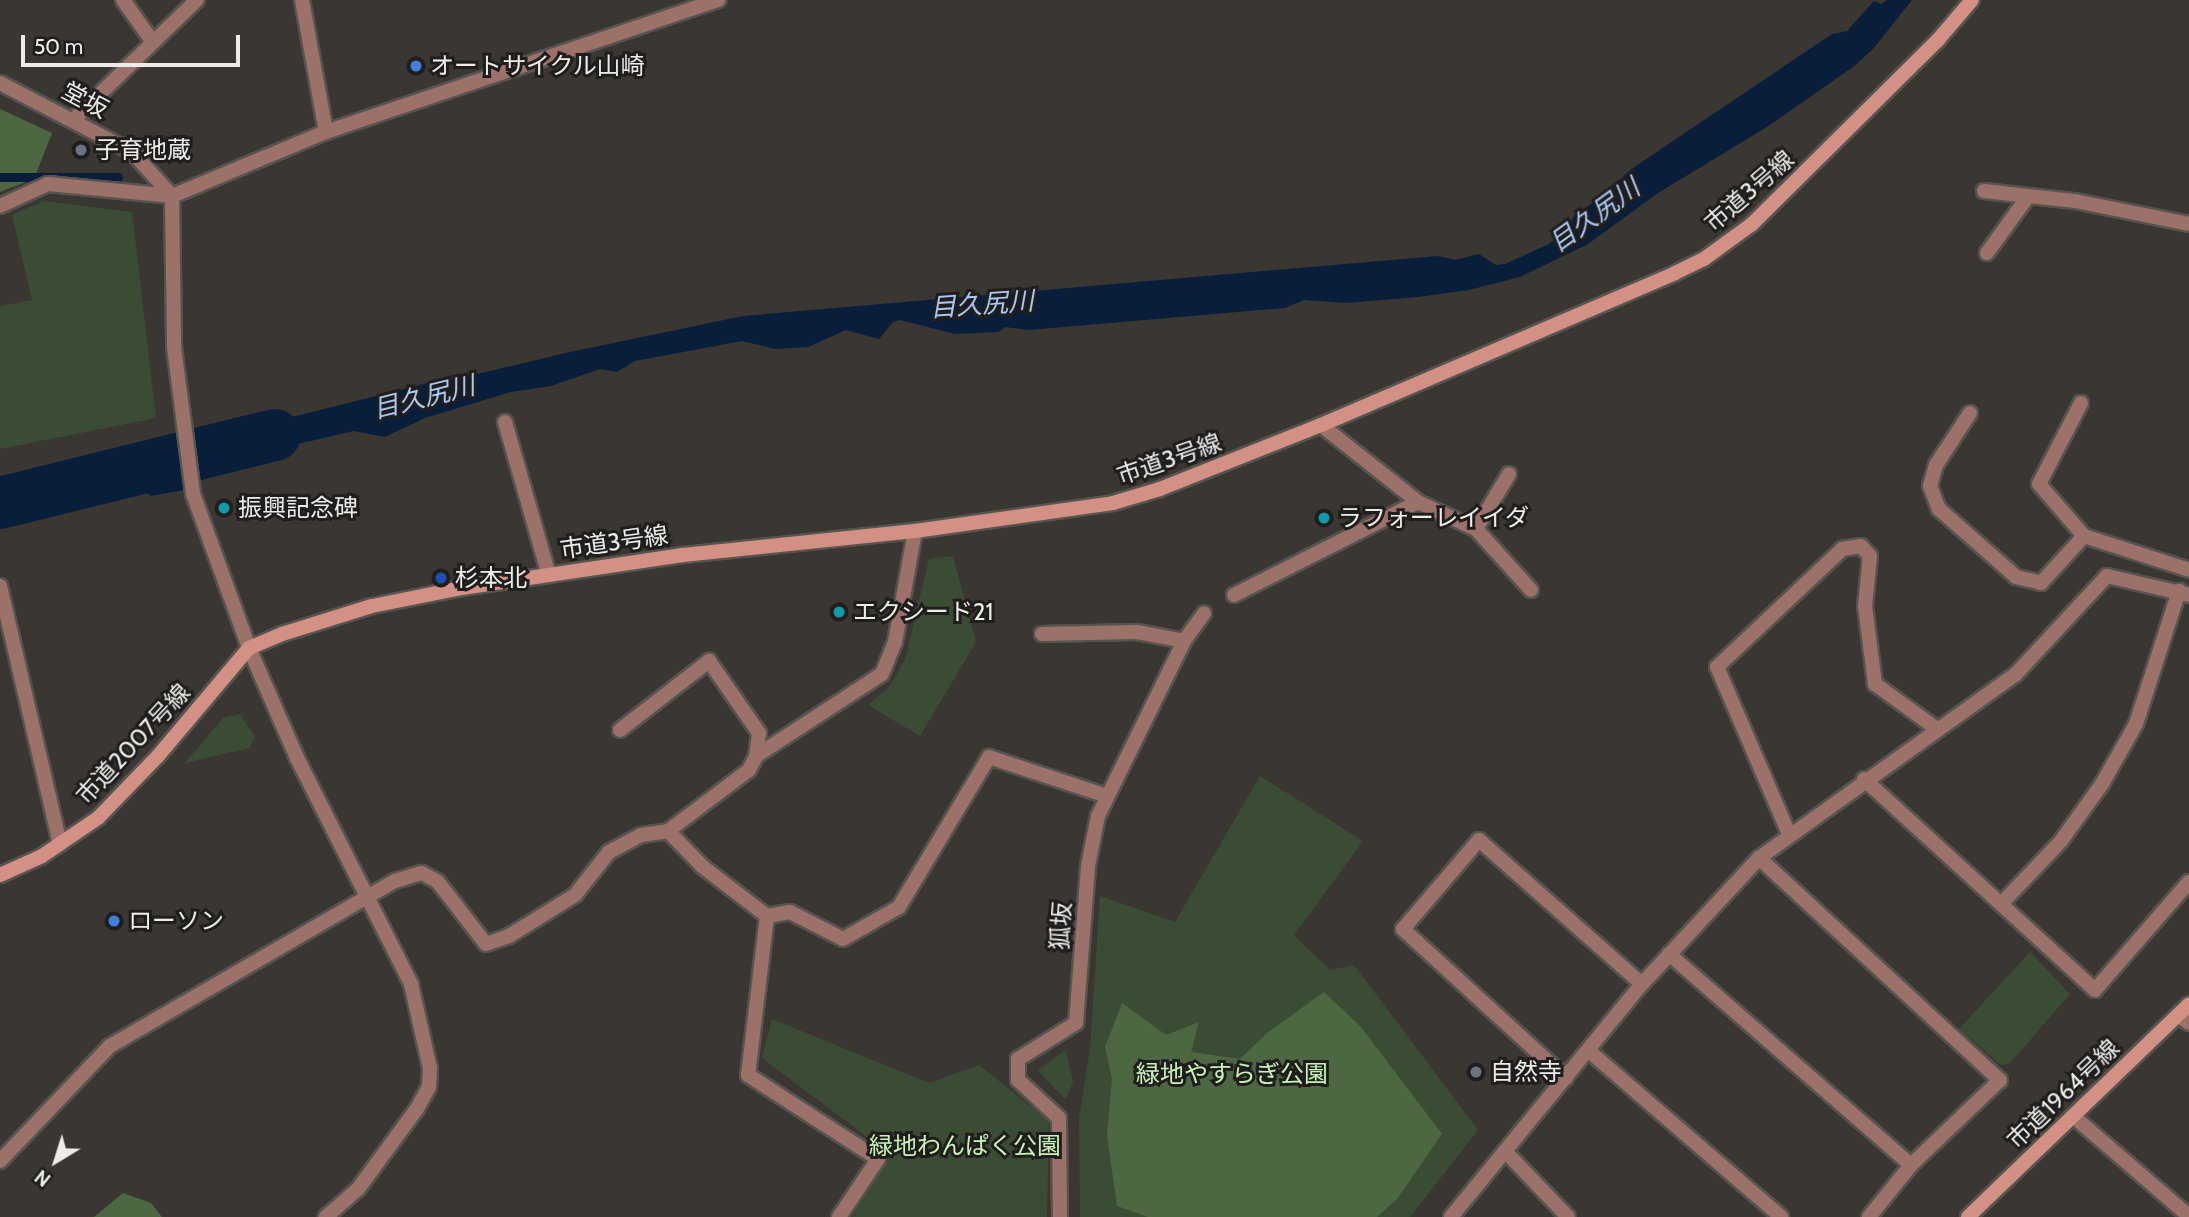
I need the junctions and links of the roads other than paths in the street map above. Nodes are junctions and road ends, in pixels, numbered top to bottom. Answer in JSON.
{"nodes":[{"id":1,"x":123,"y":0,"type":"edge"},
{"id":2,"x":197,"y":0,"type":"edge"},
{"id":3,"x":302,"y":0,"type":"edge"},
{"id":4,"x":718,"y":0,"type":"edge"},
{"id":5,"x":1972,"y":0,"type":"edge"},
{"id":6,"x":152,"y":41,"type":"junction"},
{"id":7,"x":0,"y":83,"type":"edge"},
{"id":8,"x":74,"y":119,"type":"junction"},
{"id":9,"x":326,"y":132,"type":"junction"},
{"id":10,"x":1984,"y":191,"type":"dead end"},
{"id":11,"x":172,"y":196,"type":"junction"},
{"id":12,"x":2027,"y":198,"type":"junction"},
{"id":13,"x":0,"y":206,"type":"edge"},
{"id":14,"x":2189,"y":223,"type":"edge"},
{"id":15,"x":1987,"y":253,"type":"dead end"},
{"id":16,"x":2081,"y":403,"type":"dead end"},
{"id":17,"x":1970,"y":413,"type":"dead end"},
{"id":18,"x":505,"y":422,"type":"dead end"},
{"id":19,"x":1321,"y":425,"type":"junction"},
{"id":20,"x":1509,"y":474,"type":"dead end"},
{"id":21,"x":1418,"y":502,"type":"junction"},
{"id":22,"x":1476,"y":529,"type":"junction"},
{"id":23,"x":915,"y":531,"type":"junction"},
{"id":24,"x":2084,"y":536,"type":"junction"},
{"id":25,"x":2189,"y":570,"type":"edge"},
{"id":26,"x":549,"y":575,"type":"junction"},
{"id":27,"x":0,"y":586,"type":"edge"},
{"id":28,"x":1531,"y":590,"type":"dead end"},
{"id":29,"x":2184,"y":593,"type":"edge"},
{"id":30,"x":1234,"y":594,"type":"dead end"},
{"id":31,"x":1204,"y":613,"type":"dead end"},
{"id":32,"x":1042,"y":634,"type":"dead end"},
{"id":33,"x":1184,"y":641,"type":"junction"},
{"id":34,"x":249,"y":648,"type":"junction"},
{"id":35,"x":1937,"y":729,"type":"junction"},
{"id":36,"x":620,"y":730,"type":"dead end"},
{"id":37,"x":756,"y":756,"type":"junction"},
{"id":38,"x":1864,"y":779,"type":"junction"},
{"id":39,"x":1107,"y":796,"type":"junction"},
{"id":40,"x":668,"y":831,"type":"junction"},
{"id":41,"x":1788,"y":834,"type":"junction"},
{"id":42,"x":60,"y":844,"type":"junction"},
{"id":43,"x":1759,"y":858,"type":"junction"},
{"id":44,"x":0,"y":874,"type":"edge"},
{"id":45,"x":2189,"y":882,"type":"edge"},
{"id":46,"x":365,"y":898,"type":"junction"},
{"id":47,"x":2002,"y":903,"type":"junction"},
{"id":48,"x":767,"y":916,"type":"junction"},
{"id":49,"x":1670,"y":954,"type":"junction"},
{"id":50,"x":1642,"y":984,"type":"junction"},
{"id":51,"x":2189,"y":1004,"type":"edge"},
{"id":52,"x":2184,"y":1019,"type":"edge"},
{"id":53,"x":1589,"y":1051,"type":"junction"},
{"id":54,"x":1566,"y":1078,"type":"junction"},
{"id":55,"x":2073,"y":1116,"type":"junction"},
{"id":56,"x":1506,"y":1151,"type":"junction"},
{"id":57,"x":0,"y":1161,"type":"edge"},
{"id":58,"x":1911,"y":1165,"type":"junction"},
{"id":59,"x":2189,"y":1216,"type":"edge"},
{"id":60,"x":326,"y":1217,"type":"edge"},
{"id":61,"x":839,"y":1217,"type":"edge"},
{"id":62,"x":1060,"y":1217,"type":"edge"},
{"id":63,"x":1451,"y":1217,"type":"edge"},
{"id":64,"x":1568,"y":1217,"type":"edge"},
{"id":65,"x":1781,"y":1217,"type":"edge"},
{"id":66,"x":1869,"y":1217,"type":"edge"},
{"id":67,"x":1968,"y":1217,"type":"edge"}],
"edges":[{"from":1,"to":6,"type":"street"},
{"from":2,"to":6,"type":"street"},
{"from":3,"to":9,"type":"street"},
{"from":4,"to":9,"type":"street"},
{"from":5,"to":19,"type":"street","name":"市道3号線"},
{"from":6,"to":8,"type":"street"},
{"from":7,"to":8,"type":"street","name":"堂坂"},
{"from":8,"to":11,"type":"street","name":"堂坂"},
{"from":9,"to":11,"type":"street"},
{"from":10,"to":12,"type":"street"},
{"from":11,"to":13,"type":"street"},
{"from":11,"to":34,"type":"street"},
{"from":12,"to":14,"type":"street"},
{"from":12,"to":15,"type":"street"},
{"from":16,"to":24,"type":"street"},
{"from":17,"to":24,"type":"street"},
{"from":18,"to":26,"type":"street"},
{"from":19,"to":21,"type":"street"},
{"from":19,"to":23,"type":"street","name":"市道3号線"},
{"from":20,"to":22,"type":"street"},
{"from":21,"to":22,"type":"street"},
{"from":21,"to":30,"type":"street"},
{"from":22,"to":28,"type":"street"},
{"from":23,"to":26,"type":"street","name":"市道3号線"},
{"from":23,"to":37,"type":"street"},
{"from":24,"to":25,"type":"street"},
{"from":26,"to":34,"type":"street","name":"市道3号線"},
{"from":27,"to":42,"type":"street"},
{"from":29,"to":35,"type":"street"},
{"from":29,"to":47,"type":"street"},
{"from":31,"to":33,"type":"street","name":"狐坂"},
{"from":32,"to":33,"type":"street"},
{"from":33,"to":39,"type":"street","name":"狐坂"},
{"from":34,"to":42,"type":"street","name":"市道2007号線"},
{"from":34,"to":46,"type":"street"},
{"from":35,"to":38,"type":"street"},
{"from":35,"to":41,"type":"street"},
{"from":36,"to":37,"type":"street"},
{"from":37,"to":40,"type":"street"},
{"from":38,"to":41,"type":"street"},
{"from":38,"to":47,"type":"street"},
{"from":39,"to":48,"type":"street"},
{"from":39,"to":62,"type":"street","name":"狐坂"},
{"from":40,"to":46,"type":"street"},
{"from":40,"to":48,"type":"street"},
{"from":41,"to":43,"type":"street"},
{"from":42,"to":44,"type":"street","name":"市道2007号線"},
{"from":43,"to":49,"type":"street"},
{"from":43,"to":58,"type":"street"},
{"from":45,"to":47,"type":"street"},
{"from":46,"to":57,"type":"street"},
{"from":46,"to":60,"type":"street"},
{"from":48,"to":61,"type":"street"},
{"from":49,"to":50,"type":"street"},
{"from":49,"to":58,"type":"street"},
{"from":50,"to":53,"type":"street"},
{"from":50,"to":54,"type":"street"},
{"from":51,"to":52,"type":"street","name":"市道1964号線"},
{"from":52,"to":55,"type":"street","name":"市道1964号線"},
{"from":53,"to":54,"type":"street"},
{"from":53,"to":65,"type":"street"},
{"from":54,"to":56,"type":"street"},
{"from":55,"to":59,"type":"street"},
{"from":55,"to":67,"type":"street","name":"市道1964号線"},
{"from":56,"to":63,"type":"street"},
{"from":56,"to":64,"type":"street"},
{"from":58,"to":66,"type":"street"}]}
